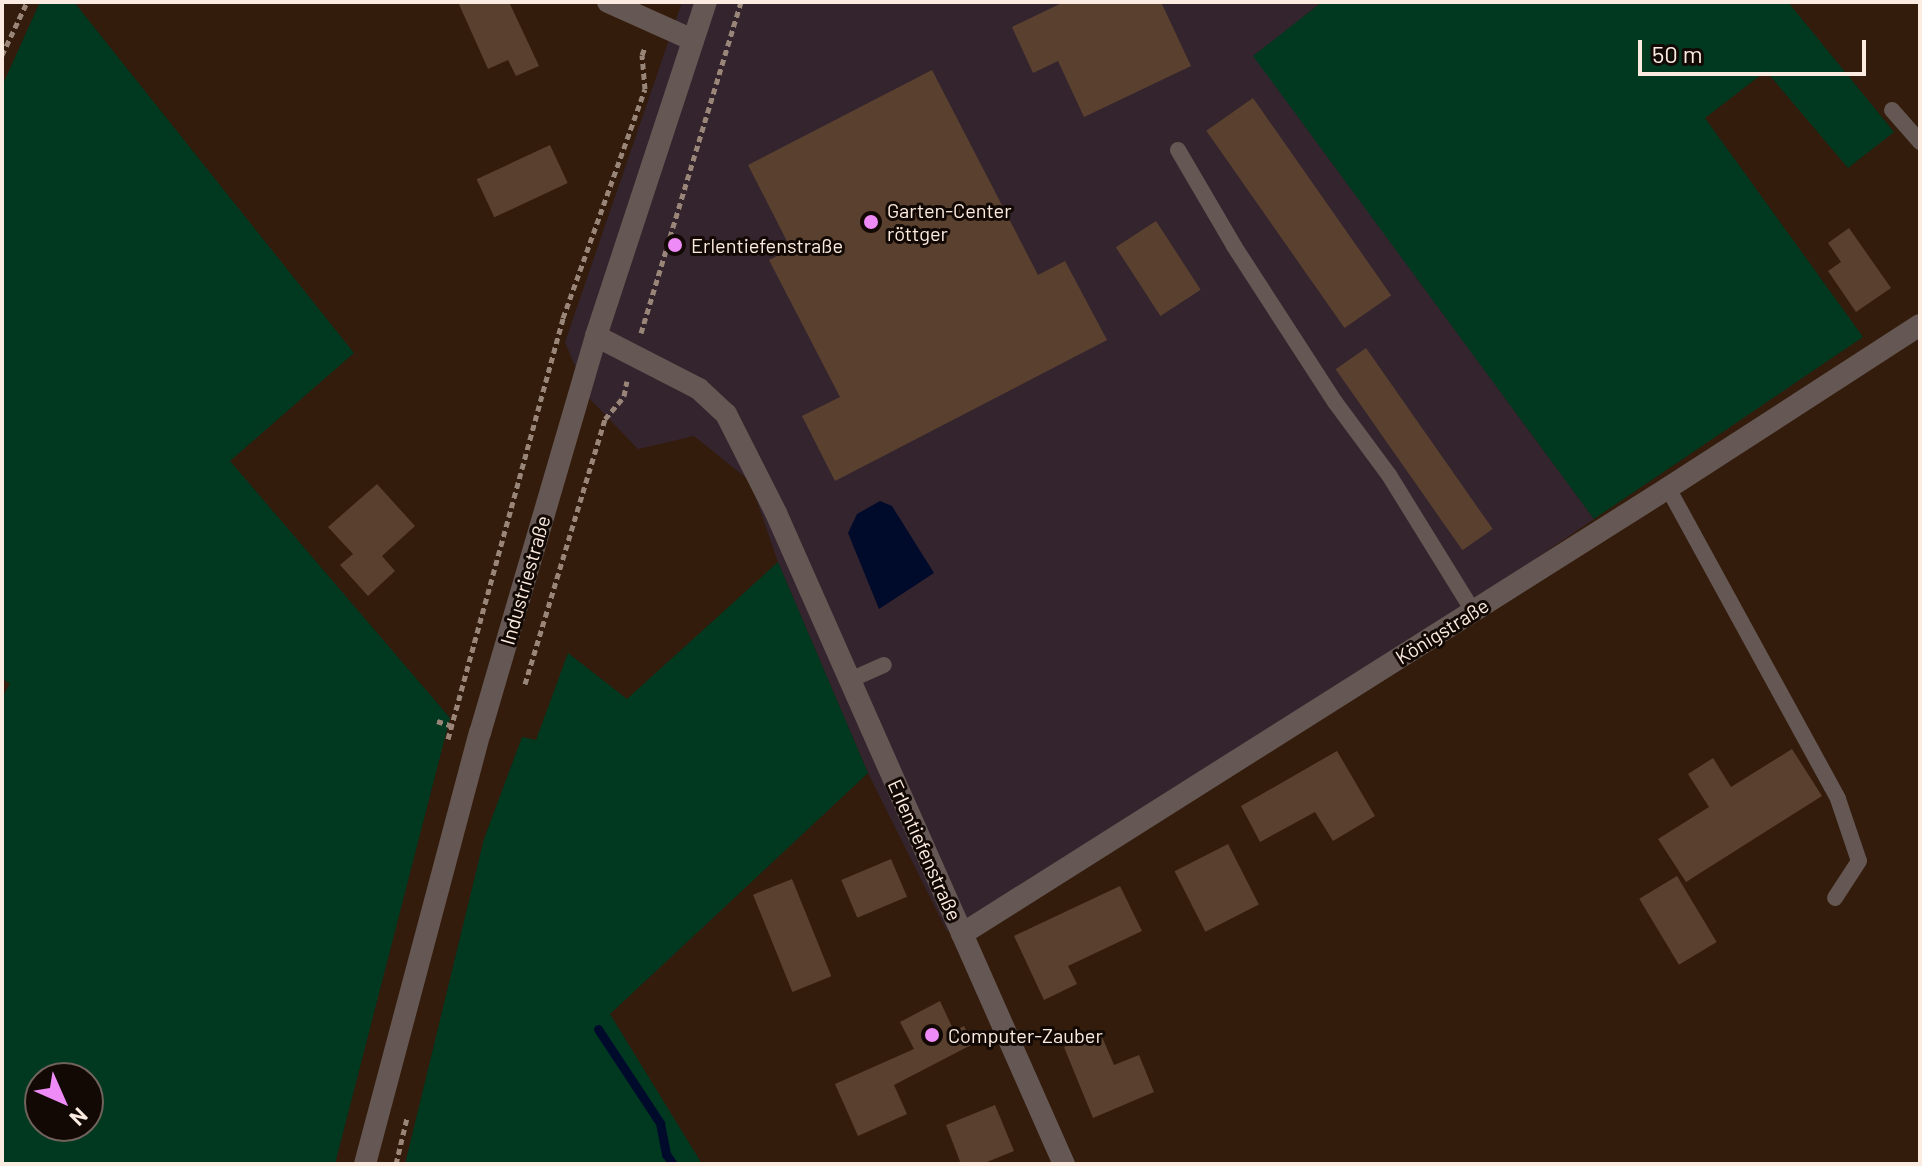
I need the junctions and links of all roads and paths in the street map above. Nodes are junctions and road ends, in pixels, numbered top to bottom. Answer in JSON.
{"nodes":[{"id":1,"x":27,"y":2,"type":"edge"},
{"id":2,"x":608,"y":2,"type":"edge"},
{"id":3,"x":706,"y":2,"type":"edge"},
{"id":4,"x":741,"y":2,"type":"edge"},
{"id":5,"x":693,"y":40,"type":"junction"},
{"id":6,"x":2,"y":55,"type":"edge"},
{"id":7,"x":1892,"y":110,"type":"dead end"},
{"id":8,"x":1920,"y":142,"type":"edge"},
{"id":9,"x":1178,"y":150,"type":"dead end"},
{"id":10,"x":1920,"y":325,"type":"edge"},
{"id":11,"x":596,"y":336,"type":"junction"},
{"id":12,"x":633,"y":357,"type":"junction"},
{"id":13,"x":1668,"y":488,"type":"junction"},
{"id":14,"x":1473,"y":611,"type":"junction"},
{"id":15,"x":884,"y":665,"type":"dead end"},
{"id":16,"x":850,"y":680,"type":"junction"},
{"id":17,"x":522,"y":694,"type":"dead end"},
{"id":18,"x":1835,"y":898,"type":"dead end"},
{"id":19,"x":962,"y":934,"type":"junction"},
{"id":20,"x":411,"y":1103,"type":"dead end"},
{"id":21,"x":365,"y":1164,"type":"edge"},
{"id":22,"x":396,"y":1164,"type":"edge"},
{"id":23,"x":1064,"y":1164,"type":"edge"}],
"edges":[{"from":1,"to":6,"type":"path"},
{"from":2,"to":5,"type":"street"},
{"from":3,"to":5,"type":"street","name":"Industriestraße"},
{"from":4,"to":12,"type":"path"},
{"from":5,"to":11,"type":"street","name":"Industriestraße"},
{"from":7,"to":8,"type":"lane"},
{"from":9,"to":14,"type":"lane"},
{"from":10,"to":13,"type":"street","name":"Königstraße"},
{"from":11,"to":12,"type":"street","name":"Erlentiefenstraße"},
{"from":11,"to":21,"type":"street","name":"Industriestraße"},
{"from":12,"to":16,"type":"street","name":"Erlentiefenstraße"},
{"from":12,"to":17,"type":"path"},
{"from":13,"to":14,"type":"street","name":"Königstraße"},
{"from":13,"to":18,"type":"lane"},
{"from":14,"to":19,"type":"street","name":"Königstraße"},
{"from":15,"to":16,"type":"lane"},
{"from":16,"to":19,"type":"street","name":"Erlentiefenstraße"},
{"from":19,"to":23,"type":"street","name":"Erlentiefenstraße"},
{"from":20,"to":22,"type":"path"}]}
